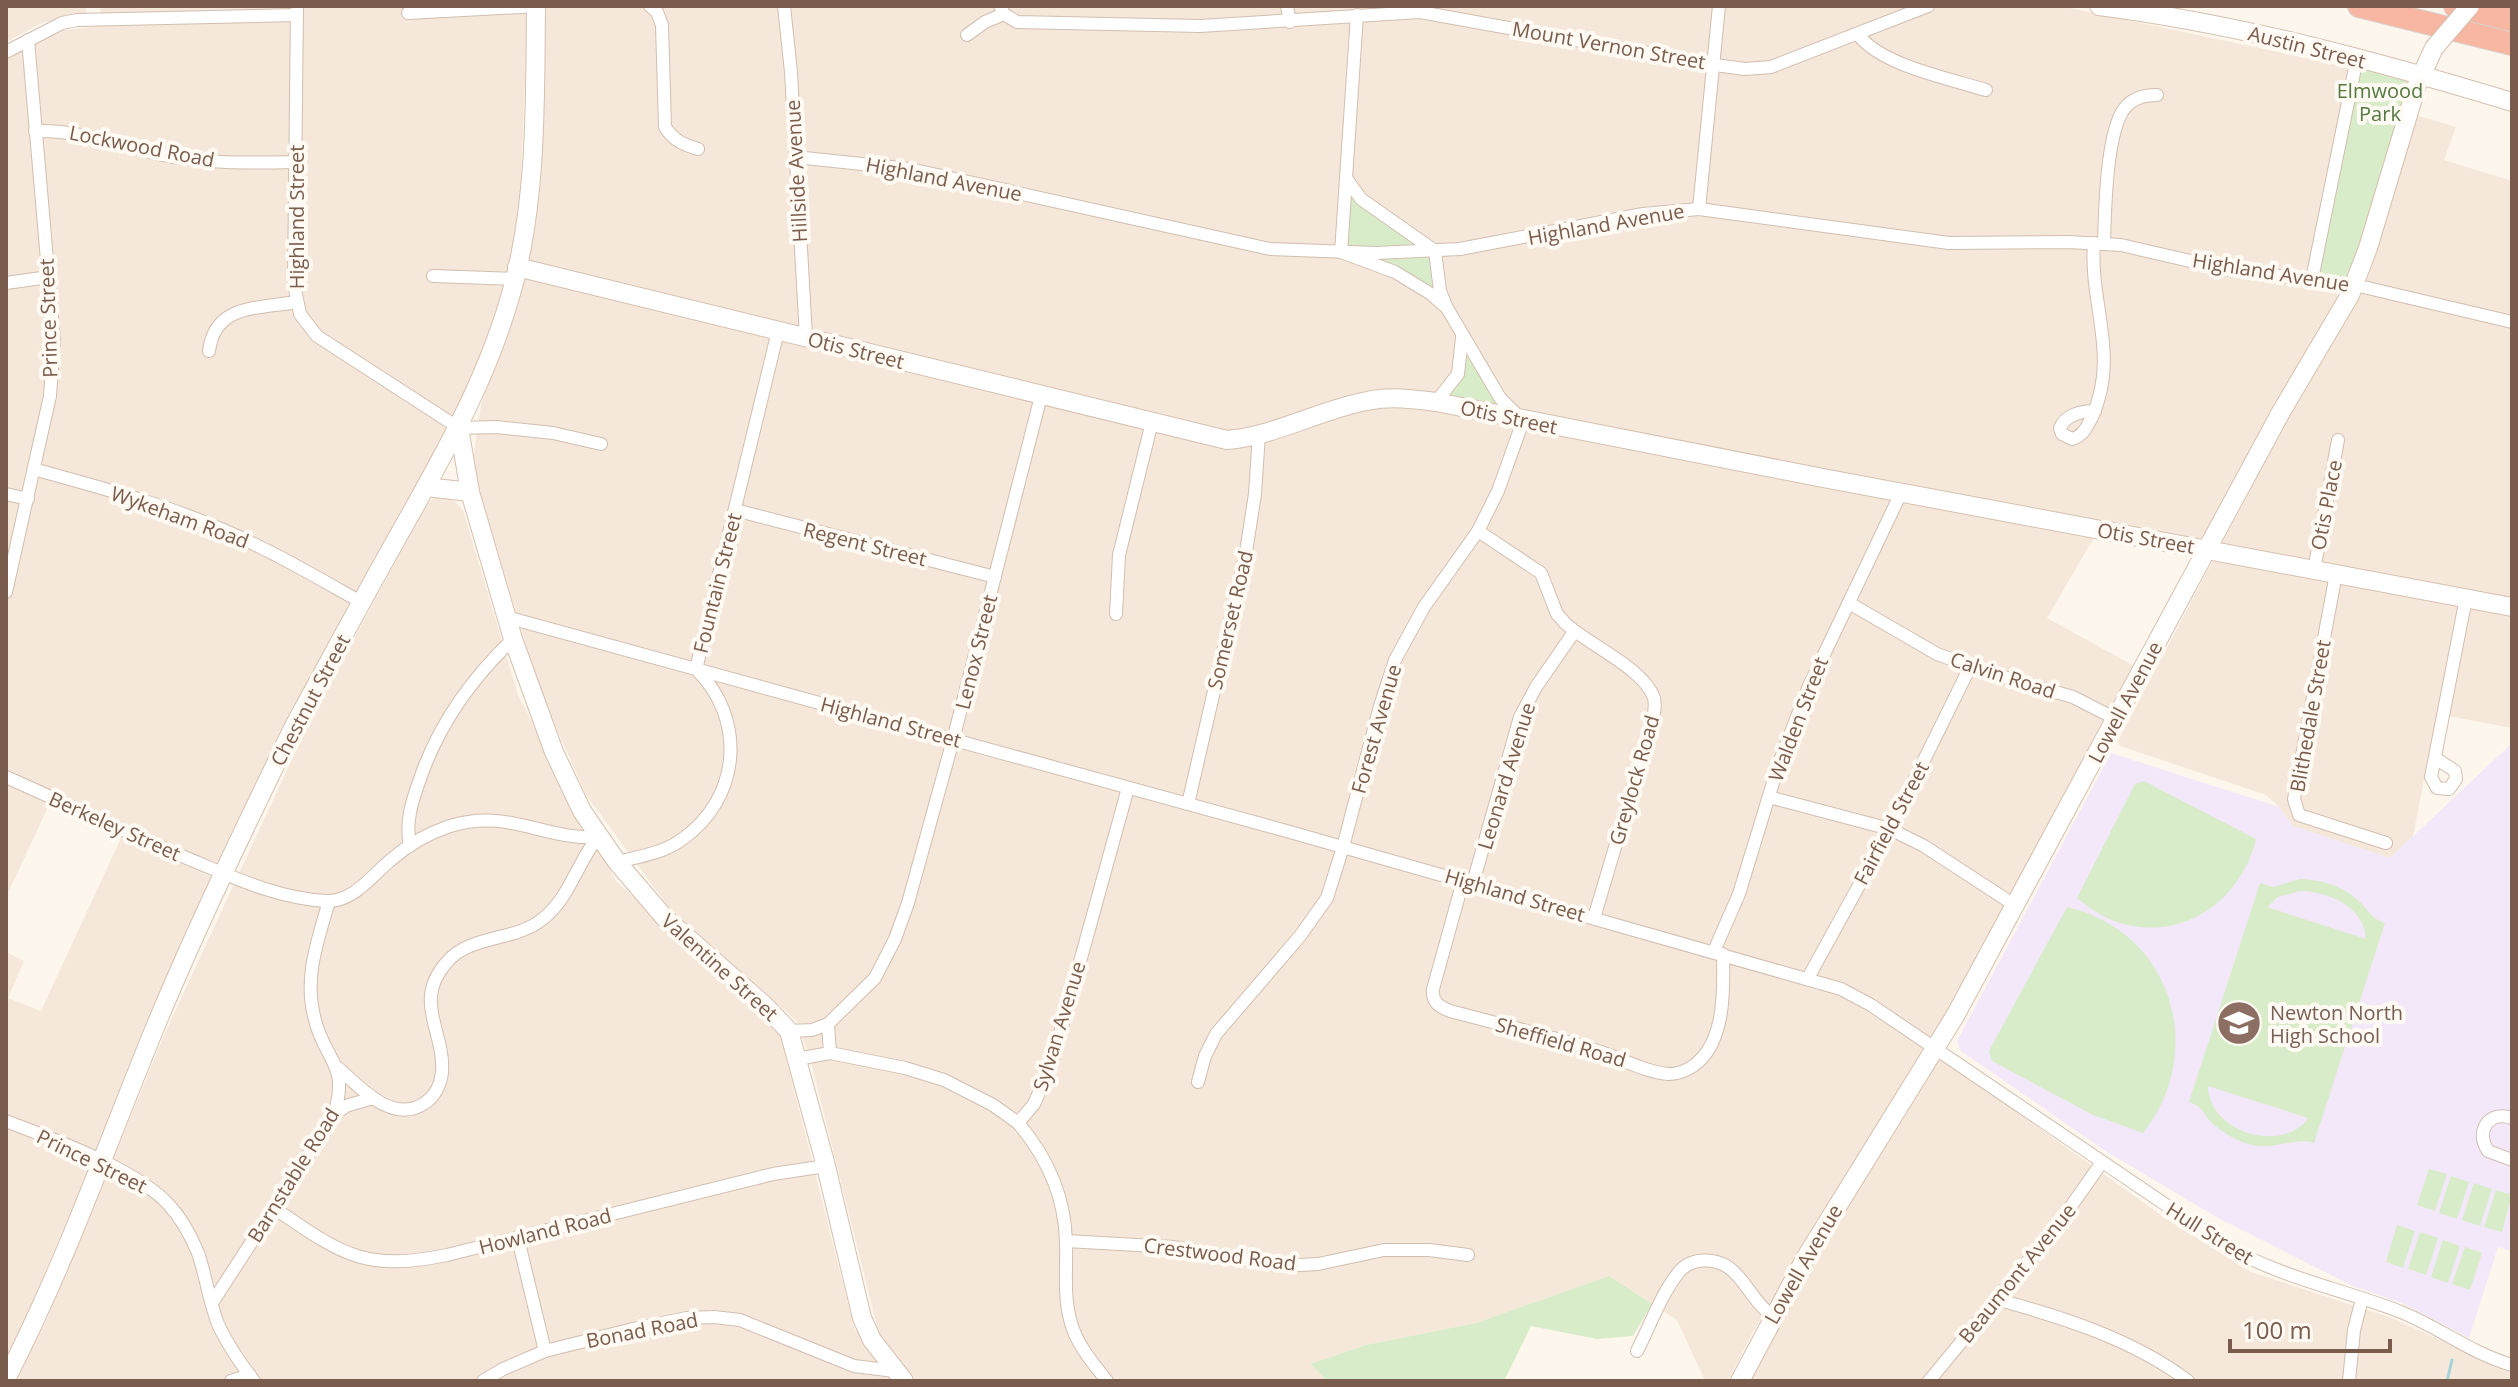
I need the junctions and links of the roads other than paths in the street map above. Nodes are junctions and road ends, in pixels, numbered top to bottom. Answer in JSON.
{"nodes":[{"id":1,"x":536,"y":6,"type":"edge"},
{"id":2,"x":543,"y":6,"type":"edge"},
{"id":3,"x":650,"y":6,"type":"edge"},
{"id":4,"x":784,"y":6,"type":"edge"},
{"id":5,"x":1287,"y":6,"type":"edge"},
{"id":6,"x":1719,"y":6,"type":"edge"},
{"id":7,"x":1928,"y":6,"type":"edge"},
{"id":8,"x":2099,"y":6,"type":"edge"},
{"id":9,"x":2359,"y":6,"type":"edge"},
{"id":10,"x":2455,"y":6,"type":"edge"},
{"id":11,"x":2470,"y":6,"type":"edge"},
{"id":12,"x":297,"y":10,"type":"edge"},
{"id":13,"x":1002,"y":10,"type":"edge"},
{"id":14,"x":95,"y":12,"type":"edge"},
{"id":15,"x":408,"y":13,"type":"dead end"},
{"id":16,"x":1357,"y":15,"type":"junction"},
{"id":17,"x":2512,"y":20,"type":"edge"},
{"id":18,"x":1290,"y":22,"type":"junction"},
{"id":19,"x":1858,"y":34,"type":"junction"},
{"id":20,"x":967,"y":35,"type":"dead end"},
{"id":21,"x":28,"y":40,"type":"junction"},
{"id":22,"x":2512,"y":44,"type":"edge"},
{"id":23,"x":6,"y":52,"type":"edge"},
{"id":24,"x":2357,"y":58,"type":"junction"},
{"id":25,"x":1715,"y":65,"type":"junction"},
{"id":26,"x":2421,"y":75,"type":"junction"},
{"id":27,"x":1986,"y":90,"type":"dead end"},
{"id":28,"x":2157,"y":95,"type":"dead end"},
{"id":29,"x":2512,"y":102,"type":"edge"},
{"id":30,"x":35,"y":131,"type":"junction"},
{"id":31,"x":698,"y":149,"type":"dead end"},
{"id":32,"x":795,"y":157,"type":"junction"},
{"id":33,"x":296,"y":162,"type":"junction"},
{"id":34,"x":1346,"y":178,"type":"junction"},
{"id":35,"x":1699,"y":209,"type":"junction"},
{"id":36,"x":2099,"y":243,"type":"junction"},
{"id":37,"x":1435,"y":251,"type":"junction"},
{"id":38,"x":1341,"y":252,"type":"junction"},
{"id":39,"x":516,"y":273,"type":"junction"},
{"id":40,"x":433,"y":276,"type":"dead end"},
{"id":41,"x":49,"y":277,"type":"junction"},
{"id":42,"x":2312,"y":279,"type":"junction"},
{"id":43,"x":6,"y":283,"type":"edge"},
{"id":44,"x":2355,"y":285,"type":"junction"},
{"id":45,"x":296,"y":302,"type":"junction"},
{"id":46,"x":1447,"y":308,"type":"junction"},
{"id":47,"x":2512,"y":322,"type":"edge"},
{"id":48,"x":778,"y":331,"type":"junction"},
{"id":49,"x":1462,"y":334,"type":"junction"},
{"id":50,"x":806,"y":337,"type":"junction"},
{"id":51,"x":209,"y":351,"type":"dead end"},
{"id":52,"x":1041,"y":396,"type":"junction"},
{"id":53,"x":1436,"y":402,"type":"junction"},
{"id":54,"x":2095,"y":411,"type":"dead end"},
{"id":55,"x":1523,"y":421,"type":"junction"},
{"id":56,"x":1152,"y":422,"type":"junction"},
{"id":57,"x":459,"y":428,"type":"junction"},
{"id":58,"x":1259,"y":434,"type":"junction"},
{"id":59,"x":2338,"y":440,"type":"dead end"},
{"id":60,"x":601,"y":444,"type":"dead end"},
{"id":61,"x":34,"y":469,"type":"junction"},
{"id":62,"x":426,"y":487,"type":"junction"},
{"id":63,"x":470,"y":492,"type":"junction"},
{"id":64,"x":1901,"y":493,"type":"junction"},
{"id":65,"x":6,"y":494,"type":"edge"},
{"id":66,"x":28,"y":499,"type":"junction"},
{"id":67,"x":735,"y":510,"type":"junction"},
{"id":68,"x":1478,"y":531,"type":"junction"},
{"id":69,"x":2208,"y":550,"type":"junction"},
{"id":70,"x":2314,"y":570,"type":"junction"},
{"id":71,"x":2336,"y":574,"type":"junction"},
{"id":72,"x":995,"y":577,"type":"junction"},
{"id":73,"x":6,"y":592,"type":"edge"},
{"id":74,"x":2466,"y":598,"type":"junction"},
{"id":75,"x":361,"y":602,"type":"junction"},
{"id":76,"x":1849,"y":603,"type":"junction"},
{"id":77,"x":2512,"y":607,"type":"edge"},
{"id":78,"x":1116,"y":614,"type":"dead end"},
{"id":79,"x":506,"y":617,"type":"junction"},
{"id":80,"x":1574,"y":632,"type":"junction"},
{"id":81,"x":513,"y":639,"type":"junction"},
{"id":82,"x":1970,"y":667,"type":"junction"},
{"id":83,"x":696,"y":669,"type":"junction"},
{"id":84,"x":2116,"y":719,"type":"junction"},
{"id":85,"x":953,"y":740,"type":"junction"},
{"id":86,"x":2435,"y":758,"type":"dead end"},
{"id":87,"x":6,"y":777,"type":"edge"},
{"id":88,"x":1128,"y":788,"type":"junction"},
{"id":89,"x":1769,"y":797,"type":"junction"},
{"id":90,"x":1188,"y":804,"type":"junction"},
{"id":91,"x":1890,"y":829,"type":"junction"},
{"id":92,"x":598,"y":837,"type":"junction"},
{"id":93,"x":2386,"y":843,"type":"dead end"},
{"id":94,"x":410,"y":846,"type":"junction"},
{"id":95,"x":1343,"y":847,"type":"junction"},
{"id":96,"x":617,"y":862,"type":"junction"},
{"id":97,"x":224,"y":873,"type":"junction"},
{"id":98,"x":1468,"y":882,"type":"junction"},
{"id":99,"x":329,"y":901,"type":"junction"},
{"id":100,"x":2016,"y":906,"type":"junction"},
{"id":101,"x":1594,"y":918,"type":"junction"},
{"id":102,"x":1718,"y":953,"type":"junction"},
{"id":103,"x":1808,"y":978,"type":"junction"},
{"id":104,"x":828,"y":1024,"type":"junction"},
{"id":105,"x":789,"y":1031,"type":"junction"},
{"id":106,"x":1936,"y":1049,"type":"junction"},
{"id":107,"x":830,"y":1053,"type":"junction"},
{"id":108,"x":797,"y":1059,"type":"junction"},
{"id":109,"x":337,"y":1067,"type":"junction"},
{"id":110,"x":1198,"y":1082,"type":"dead end"},
{"id":111,"x":373,"y":1098,"type":"junction"},
{"id":112,"x":334,"y":1115,"type":"junction"},
{"id":113,"x":2512,"y":1118,"type":"edge"},
{"id":114,"x":6,"y":1121,"type":"edge"},
{"id":115,"x":1018,"y":1123,"type":"junction"},
{"id":116,"x":2512,"y":1160,"type":"edge"},
{"id":117,"x":2102,"y":1162,"type":"junction"},
{"id":118,"x":102,"y":1163,"type":"junction"},
{"id":119,"x":826,"y":1166,"type":"junction"},
{"id":120,"x":274,"y":1208,"type":"junction"},
{"id":121,"x":518,"y":1239,"type":"junction"},
{"id":122,"x":1066,"y":1241,"type":"junction"},
{"id":123,"x":1468,"y":1255,"type":"dead end"},
{"id":124,"x":1996,"y":1299,"type":"junction"},
{"id":125,"x":2362,"y":1299,"type":"junction"},
{"id":126,"x":212,"y":1303,"type":"junction"},
{"id":127,"x":1772,"y":1316,"type":"junction"},
{"id":128,"x":545,"y":1351,"type":"junction"},
{"id":129,"x":1637,"y":1351,"type":"dead end"},
{"id":130,"x":2512,"y":1365,"type":"edge"},
{"id":131,"x":503,"y":1369,"type":"junction"},
{"id":132,"x":252,"y":1378,"type":"edge"},
{"id":133,"x":895,"y":1378,"type":"edge"},
{"id":134,"x":6,"y":1379,"type":"edge"},
{"id":135,"x":231,"y":1381,"type":"edge"},
{"id":136,"x":483,"y":1381,"type":"edge"},
{"id":137,"x":513,"y":1381,"type":"edge"},
{"id":138,"x":1107,"y":1381,"type":"edge"},
{"id":139,"x":1740,"y":1381,"type":"edge"},
{"id":140,"x":1930,"y":1381,"type":"edge"},
{"id":141,"x":2188,"y":1381,"type":"edge"},
{"id":142,"x":2349,"y":1381,"type":"edge"}],
"edges":[{"from":1,"to":2,"type":"street"},
{"from":1,"to":15,"type":"street"},
{"from":1,"to":39,"type":"street","name":"Chestnut Street"},
{"from":3,"to":31,"type":"street"},
{"from":4,"to":32,"type":"street","name":"Hillside Avenue"},
{"from":5,"to":18,"type":"street"},
{"from":6,"to":25,"type":"street"},
{"from":7,"to":19,"type":"street","name":"Mount Vernon Street"},
{"from":8,"to":24,"type":"street","name":"Austin Street"},
{"from":9,"to":22,"type":"highway"},
{"from":10,"to":17,"type":"highway"},
{"from":11,"to":26,"type":"street","name":"Lowell Avenue","bridge":true},
{"from":12,"to":14,"type":"street"},
{"from":12,"to":33,"type":"street","name":"Highland Street"},
{"from":13,"to":18,"type":"street","name":"Mount Vernon Street"},
{"from":13,"to":20,"type":"street"},
{"from":14,"to":21,"type":"street"},
{"from":16,"to":18,"type":"street","name":"Mount Vernon Street"},
{"from":16,"to":25,"type":"street","name":"Mount Vernon Street"},
{"from":16,"to":34,"type":"street"},
{"from":19,"to":25,"type":"street","name":"Mount Vernon Street"},
{"from":19,"to":27,"type":"street"},
{"from":21,"to":23,"type":"street"},
{"from":21,"to":30,"type":"street","name":"Prince Street"},
{"from":24,"to":26,"type":"street","name":"Austin Street"},
{"from":24,"to":42,"type":"street"},
{"from":25,"to":35,"type":"street"},
{"from":26,"to":29,"type":"street","name":"Austin Street"},
{"from":26,"to":44,"type":"street","name":"Lowell Avenue"},
{"from":28,"to":36,"type":"street"},
{"from":30,"to":33,"type":"street","name":"Lockwood Road"},
{"from":30,"to":41,"type":"street","name":"Prince Street"},
{"from":32,"to":38,"type":"street","name":"Highland Avenue"},
{"from":32,"to":50,"type":"street","name":"Hillside Avenue"},
{"from":33,"to":45,"type":"street","name":"Highland Street"},
{"from":34,"to":37,"type":"street"},
{"from":34,"to":38,"type":"street"},
{"from":35,"to":36,"type":"street","name":"Highland Avenue"},
{"from":35,"to":37,"type":"street","name":"Highland Avenue"},
{"from":36,"to":42,"type":"street","name":"Highland Avenue"},
{"from":36,"to":54,"type":"street"},
{"from":37,"to":38,"type":"street","name":"Highland Avenue"},
{"from":37,"to":46,"type":"street"},
{"from":38,"to":46,"type":"street"},
{"from":39,"to":40,"type":"street"},
{"from":39,"to":48,"type":"street","name":"Otis Street"},
{"from":39,"to":57,"type":"street","name":"Chestnut Street"},
{"from":41,"to":43,"type":"street"},
{"from":41,"to":61,"type":"street","name":"Prince Street"},
{"from":42,"to":44,"type":"street","name":"Highland Avenue"},
{"from":44,"to":47,"type":"street","name":"Highland Avenue"},
{"from":44,"to":69,"type":"street","name":"Lowell Avenue"},
{"from":45,"to":51,"type":"street"},
{"from":45,"to":57,"type":"street","name":"Highland Street"},
{"from":46,"to":49,"type":"street"},
{"from":48,"to":50,"type":"street","name":"Otis Street"},
{"from":48,"to":67,"type":"street","name":"Fountain Street"},
{"from":49,"to":53,"type":"street"},
{"from":49,"to":55,"type":"street"},
{"from":50,"to":52,"type":"street","name":"Otis Street"},
{"from":52,"to":56,"type":"street","name":"Otis Street"},
{"from":52,"to":72,"type":"street","name":"Lenox Street"},
{"from":53,"to":55,"type":"street","name":"Otis Street"},
{"from":53,"to":58,"type":"street","name":"Otis Street"},
{"from":55,"to":64,"type":"street","name":"Otis Street"},
{"from":55,"to":68,"type":"street","name":"Forest Avenue"},
{"from":56,"to":58,"type":"street","name":"Otis Street"},
{"from":56,"to":78,"type":"street"},
{"from":57,"to":60,"type":"street"},
{"from":57,"to":62,"type":"street","name":"Chestnut Street"},
{"from":57,"to":63,"type":"street"},
{"from":58,"to":90,"type":"street","name":"Somerset Road"},
{"from":59,"to":70,"type":"street","name":"Otis Place"},
{"from":61,"to":66,"type":"street","name":"Prince Street"},
{"from":61,"to":75,"type":"street","name":"Wykeham Road"},
{"from":62,"to":63,"type":"street"},
{"from":62,"to":75,"type":"street","name":"Chestnut Street"},
{"from":63,"to":79,"type":"street"},
{"from":64,"to":69,"type":"street","name":"Otis Street"},
{"from":64,"to":76,"type":"street","name":"Walden Street"},
{"from":65,"to":66,"type":"street"},
{"from":66,"to":73,"type":"street","name":"Prince Street"},
{"from":67,"to":72,"type":"street","name":"Regent Street"},
{"from":67,"to":83,"type":"street","name":"Fountain Street"},
{"from":68,"to":80,"type":"street","name":"Greylock Road"},
{"from":68,"to":95,"type":"street","name":"Forest Avenue"},
{"from":69,"to":70,"type":"street","name":"Otis Street"},
{"from":69,"to":84,"type":"street","name":"Lowell Avenue"},
{"from":70,"to":71,"type":"street","name":"Otis Street"},
{"from":71,"to":74,"type":"street","name":"Otis Street"},
{"from":71,"to":93,"type":"street","name":"Blithedale Street"},
{"from":72,"to":85,"type":"street","name":"Lenox Street"},
{"from":74,"to":77,"type":"street","name":"Otis Street"},
{"from":74,"to":86,"type":"street"},
{"from":75,"to":97,"type":"street","name":"Chestnut Street"},
{"from":76,"to":82,"type":"street","name":"Calvin Road"},
{"from":76,"to":89,"type":"street","name":"Walden Street"},
{"from":79,"to":81,"type":"street","name":"Valentine Street"},
{"from":79,"to":83,"type":"street","name":"Highland Street"},
{"from":80,"to":98,"type":"street","name":"Leonard Avenue"},
{"from":80,"to":101,"type":"street","name":"Greylock Road"},
{"from":81,"to":92,"type":"street","name":"Valentine Street"},
{"from":81,"to":94,"type":"street"},
{"from":82,"to":84,"type":"street","name":"Calvin Road"},
{"from":82,"to":91,"type":"street","name":"Fairfield Street"},
{"from":83,"to":85,"type":"street","name":"Highland Street"},
{"from":83,"to":96,"type":"street","name":"Fountain Street"},
{"from":84,"to":100,"type":"street","name":"Lowell Avenue"},
{"from":85,"to":88,"type":"street","name":"Highland Street"},
{"from":85,"to":104,"type":"street","name":"Lenox Street"},
{"from":87,"to":97,"type":"street","name":"Berkeley Street"},
{"from":88,"to":90,"type":"street","name":"Highland Street"},
{"from":88,"to":115,"type":"street","name":"Sylvan Avenue"},
{"from":89,"to":91,"type":"street"},
{"from":89,"to":102,"type":"street","name":"Walden Street"},
{"from":90,"to":95,"type":"street","name":"Highland Street"},
{"from":91,"to":100,"type":"street"},
{"from":91,"to":103,"type":"street","name":"Fairfield Street"},
{"from":92,"to":94,"type":"street"},
{"from":92,"to":96,"type":"street","name":"Valentine Street"},
{"from":92,"to":111,"type":"street"},
{"from":94,"to":99,"type":"street"},
{"from":95,"to":98,"type":"street","name":"Highland Street"},
{"from":95,"to":110,"type":"street","name":"Forest Avenue"},
{"from":96,"to":105,"type":"street","name":"Valentine Street"},
{"from":97,"to":99,"type":"street","name":"Berkeley Street"},
{"from":97,"to":118,"type":"street","name":"Chestnut Street"},
{"from":98,"to":101,"type":"street","name":"Highland Street"},
{"from":98,"to":102,"type":"street","name":"Sheffield Road"},
{"from":99,"to":109,"type":"street","name":"Barnstable Road"},
{"from":100,"to":106,"type":"street","name":"Lowell Avenue"},
{"from":101,"to":102,"type":"street","name":"Highland Street"},
{"from":102,"to":103,"type":"street","name":"Highland Street"},
{"from":103,"to":106,"type":"street","name":"Highland Street"},
{"from":104,"to":105,"type":"street"},
{"from":104,"to":107,"type":"street"},
{"from":105,"to":108,"type":"street","name":"Valentine Street"},
{"from":106,"to":117,"type":"street","name":"Hull Street"},
{"from":106,"to":127,"type":"street","name":"Lowell Avenue"},
{"from":107,"to":108,"type":"street"},
{"from":107,"to":115,"type":"street"},
{"from":108,"to":119,"type":"street","name":"Valentine Street"},
{"from":109,"to":111,"type":"street"},
{"from":109,"to":112,"type":"street","name":"Barnstable Road"},
{"from":111,"to":112,"type":"street"},
{"from":112,"to":120,"type":"street","name":"Barnstable Road"},
{"from":113,"to":116,"type":"street"},
{"from":114,"to":118,"type":"street","name":"Prince Street"},
{"from":115,"to":122,"type":"street"},
{"from":117,"to":124,"type":"street","name":"Beaumont Avenue"},
{"from":117,"to":125,"type":"street","name":"Hull Street"},
{"from":118,"to":126,"type":"street","name":"Prince Street"},
{"from":118,"to":134,"type":"street","name":"Chestnut Street"},
{"from":119,"to":121,"type":"street","name":"Howland Road"},
{"from":119,"to":133,"type":"street","name":"Valentine Street"},
{"from":120,"to":121,"type":"street","name":"Howland Road"},
{"from":120,"to":126,"type":"street","name":"Barnstable Road"},
{"from":121,"to":128,"type":"street"},
{"from":122,"to":123,"type":"street","name":"Crestwood Road"},
{"from":122,"to":138,"type":"street"},
{"from":124,"to":140,"type":"street","name":"Beaumont Avenue"},
{"from":124,"to":141,"type":"street"},
{"from":125,"to":130,"type":"street","name":"Hull Street"},
{"from":125,"to":142,"type":"street"},
{"from":126,"to":132,"type":"street","name":"Prince Street"},
{"from":127,"to":129,"type":"street"},
{"from":127,"to":139,"type":"street","name":"Lowell Avenue"},
{"from":128,"to":131,"type":"street","name":"Bonad Road"},
{"from":128,"to":133,"type":"street","name":"Bonad Road"},
{"from":131,"to":136,"type":"street","name":"Bonad Road"},
{"from":131,"to":137,"type":"street"},
{"from":132,"to":135,"type":"street"}]}
